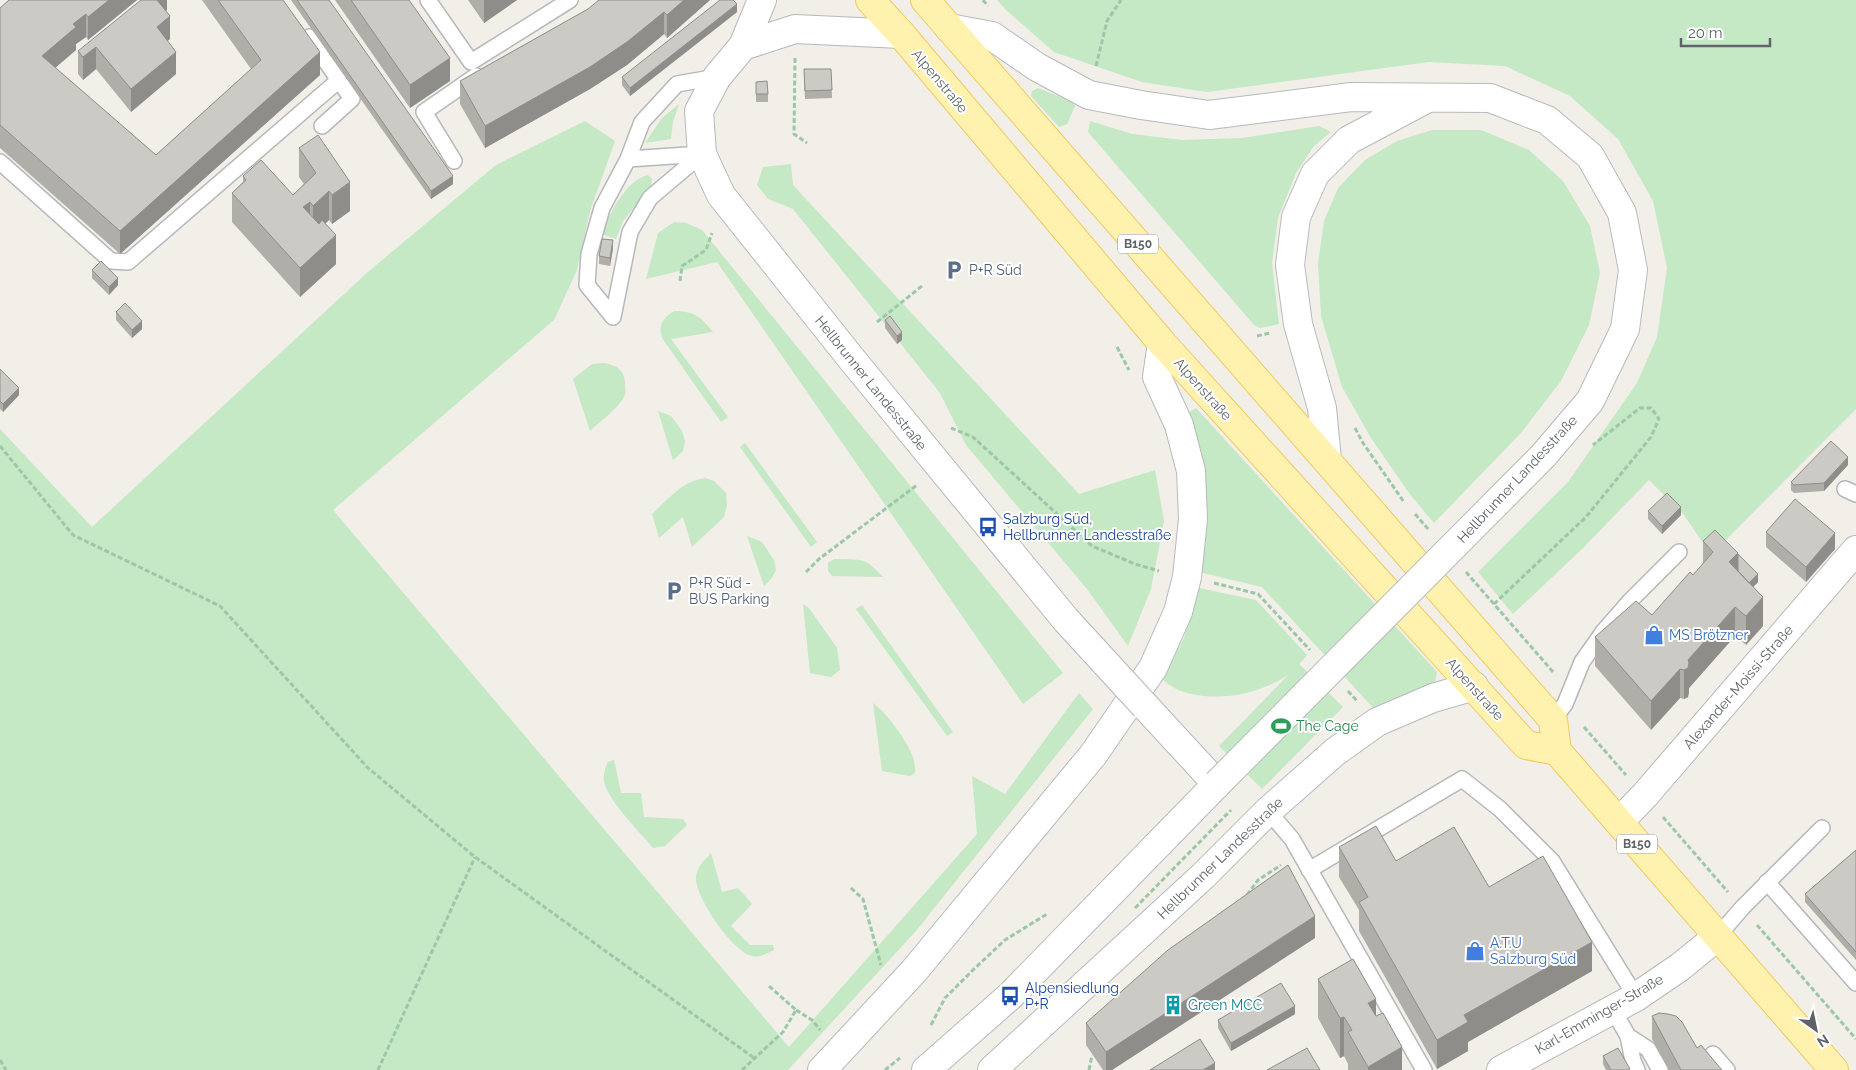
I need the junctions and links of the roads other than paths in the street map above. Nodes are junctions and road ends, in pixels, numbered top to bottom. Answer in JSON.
{"nodes":[{"id":1,"x":428,"y":0,"type":"edge"},
{"id":2,"x":570,"y":0,"type":"edge"},
{"id":3,"x":762,"y":0,"type":"edge"},
{"id":4,"x":870,"y":0,"type":"edge"},
{"id":5,"x":925,"y":0,"type":"edge"},
{"id":6,"x":299,"y":24,"type":"edge"},
{"id":7,"x":949,"y":28,"type":"junction"},
{"id":8,"x":901,"y":34,"type":"junction"},
{"id":9,"x":743,"y":46,"type":"junction"},
{"id":10,"x":472,"y":62,"type":"junction"},
{"id":11,"x":717,"y":77,"type":"junction"},
{"id":12,"x":338,"y":80,"type":"junction"},
{"id":13,"x":1429,"y":97,"type":"junction"},
{"id":14,"x":322,"y":126,"type":"dead end"},
{"id":15,"x":702,"y":154,"type":"junction"},
{"id":16,"x":628,"y":159,"type":"junction"},
{"id":17,"x":454,"y":161,"type":"dead end"},
{"id":18,"x":0,"y":162,"type":"edge"},
{"id":19,"x":1162,"y":343,"type":"junction"},
{"id":20,"x":1327,"y":460,"type":"junction"},
{"id":21,"x":1856,"y":550,"type":"edge"},
{"id":22,"x":1679,"y":552,"type":"dead end"},
{"id":23,"x":1474,"y":686,"type":"junction"},
{"id":24,"x":1553,"y":720,"type":"junction"},
{"id":25,"x":1557,"y":751,"type":"junction"},
{"id":26,"x":1217,"y":784,"type":"junction"},
{"id":27,"x":1268,"y":811,"type":"junction"},
{"id":28,"x":1618,"y":822,"type":"junction"},
{"id":29,"x":1822,"y":828,"type":"dead end"},
{"id":30,"x":1309,"y":870,"type":"junction"},
{"id":31,"x":1767,"y":882,"type":"junction"},
{"id":32,"x":1718,"y":936,"type":"junction"},
{"id":33,"x":1856,"y":983,"type":"edge"},
{"id":34,"x":1624,"y":1003,"type":"junction"},
{"id":35,"x":1628,"y":1036,"type":"junction"},
{"id":36,"x":1713,"y":1054,"type":"dead end"},
{"id":37,"x":822,"y":1070,"type":"edge"},
{"id":38,"x":926,"y":1070,"type":"edge"},
{"id":39,"x":992,"y":1070,"type":"edge"},
{"id":40,"x":1424,"y":1070,"type":"edge"},
{"id":41,"x":1501,"y":1070,"type":"edge"},
{"id":42,"x":1638,"y":1070,"type":"edge"},
{"id":43,"x":1660,"y":1070,"type":"edge"},
{"id":44,"x":1727,"y":1070,"type":"edge"},
{"id":45,"x":1834,"y":1070,"type":"edge"}],
"edges":[{"from":1,"to":10,"type":"lane"},
{"from":2,"to":10,"type":"lane"},
{"from":3,"to":9,"type":"main road","name":"Hellbrunner Landesstraße"},
{"from":4,"to":8,"type":"main road","name":"Alpenstraße"},
{"from":5,"to":7,"type":"main road","number":"B150"},
{"from":6,"to":12,"type":"lane"},
{"from":7,"to":13,"type":"main road","name":"Hellbrunner Landesstraße"},
{"from":7,"to":20,"type":"main road","number":"B150"},
{"from":8,"to":9,"type":"main road"},
{"from":8,"to":19,"type":"main road","name":"Alpenstraße"},
{"from":9,"to":11,"type":"main road","name":"Hellbrunner Landesstraße"},
{"from":10,"to":17,"type":"lane"},
{"from":11,"to":15,"type":"main road","name":"Hellbrunner Landesstraße"},
{"from":11,"to":16,"type":"lane"},
{"from":12,"to":14,"type":"lane"},
{"from":12,"to":18,"type":"lane"},
{"from":13,"to":20,"type":"main road","name":"Hellbrunner Landesstraße"},
{"from":13,"to":26,"type":"main road","name":"Hellbrunner Landesstraße","bridge":true},
{"from":15,"to":16,"type":"lane"},
{"from":15,"to":16,"type":"lane"},
{"from":15,"to":26,"type":"main road","name":"Hellbrunner Landesstraße","bridge":true},
{"from":19,"to":23,"type":"main road","name":"Alpenstraße"},
{"from":19,"to":37,"type":"main road"},
{"from":20,"to":24,"type":"main road","number":"B150"},
{"from":21,"to":28,"type":"main road","name":"Alexander-Moissi-Straße"},
{"from":22,"to":24,"type":"lane"},
{"from":23,"to":25,"type":"main road","name":"Alpenstraße"},
{"from":23,"to":27,"type":"main road","name":"Hellbrunner Landesstraße"},
{"from":24,"to":25,"type":"main road"},
{"from":25,"to":28,"type":"main road","number":"B150"},
{"from":26,"to":38,"type":"main road","name":"Hellbrunner Landesstraße"},
{"from":27,"to":30,"type":"lane"},
{"from":27,"to":39,"type":"main road","name":"Hellbrunner Landesstraße"},
{"from":28,"to":32,"type":"main road","number":"B150"},
{"from":29,"to":31,"type":"lane"},
{"from":30,"to":34,"type":"lane"},
{"from":30,"to":40,"type":"lane"},
{"from":31,"to":32,"type":"lane"},
{"from":31,"to":33,"type":"lane"},
{"from":32,"to":34,"type":"main road","name":"Karl-Emminger-Straße"},
{"from":32,"to":45,"type":"main road","number":"B150"},
{"from":34,"to":35,"type":"lane"},
{"from":34,"to":41,"type":"main road","name":"Karl-Emminger-Straße"},
{"from":35,"to":42,"type":"lane"},
{"from":35,"to":43,"type":"lane"},
{"from":36,"to":44,"type":"lane"}]}
